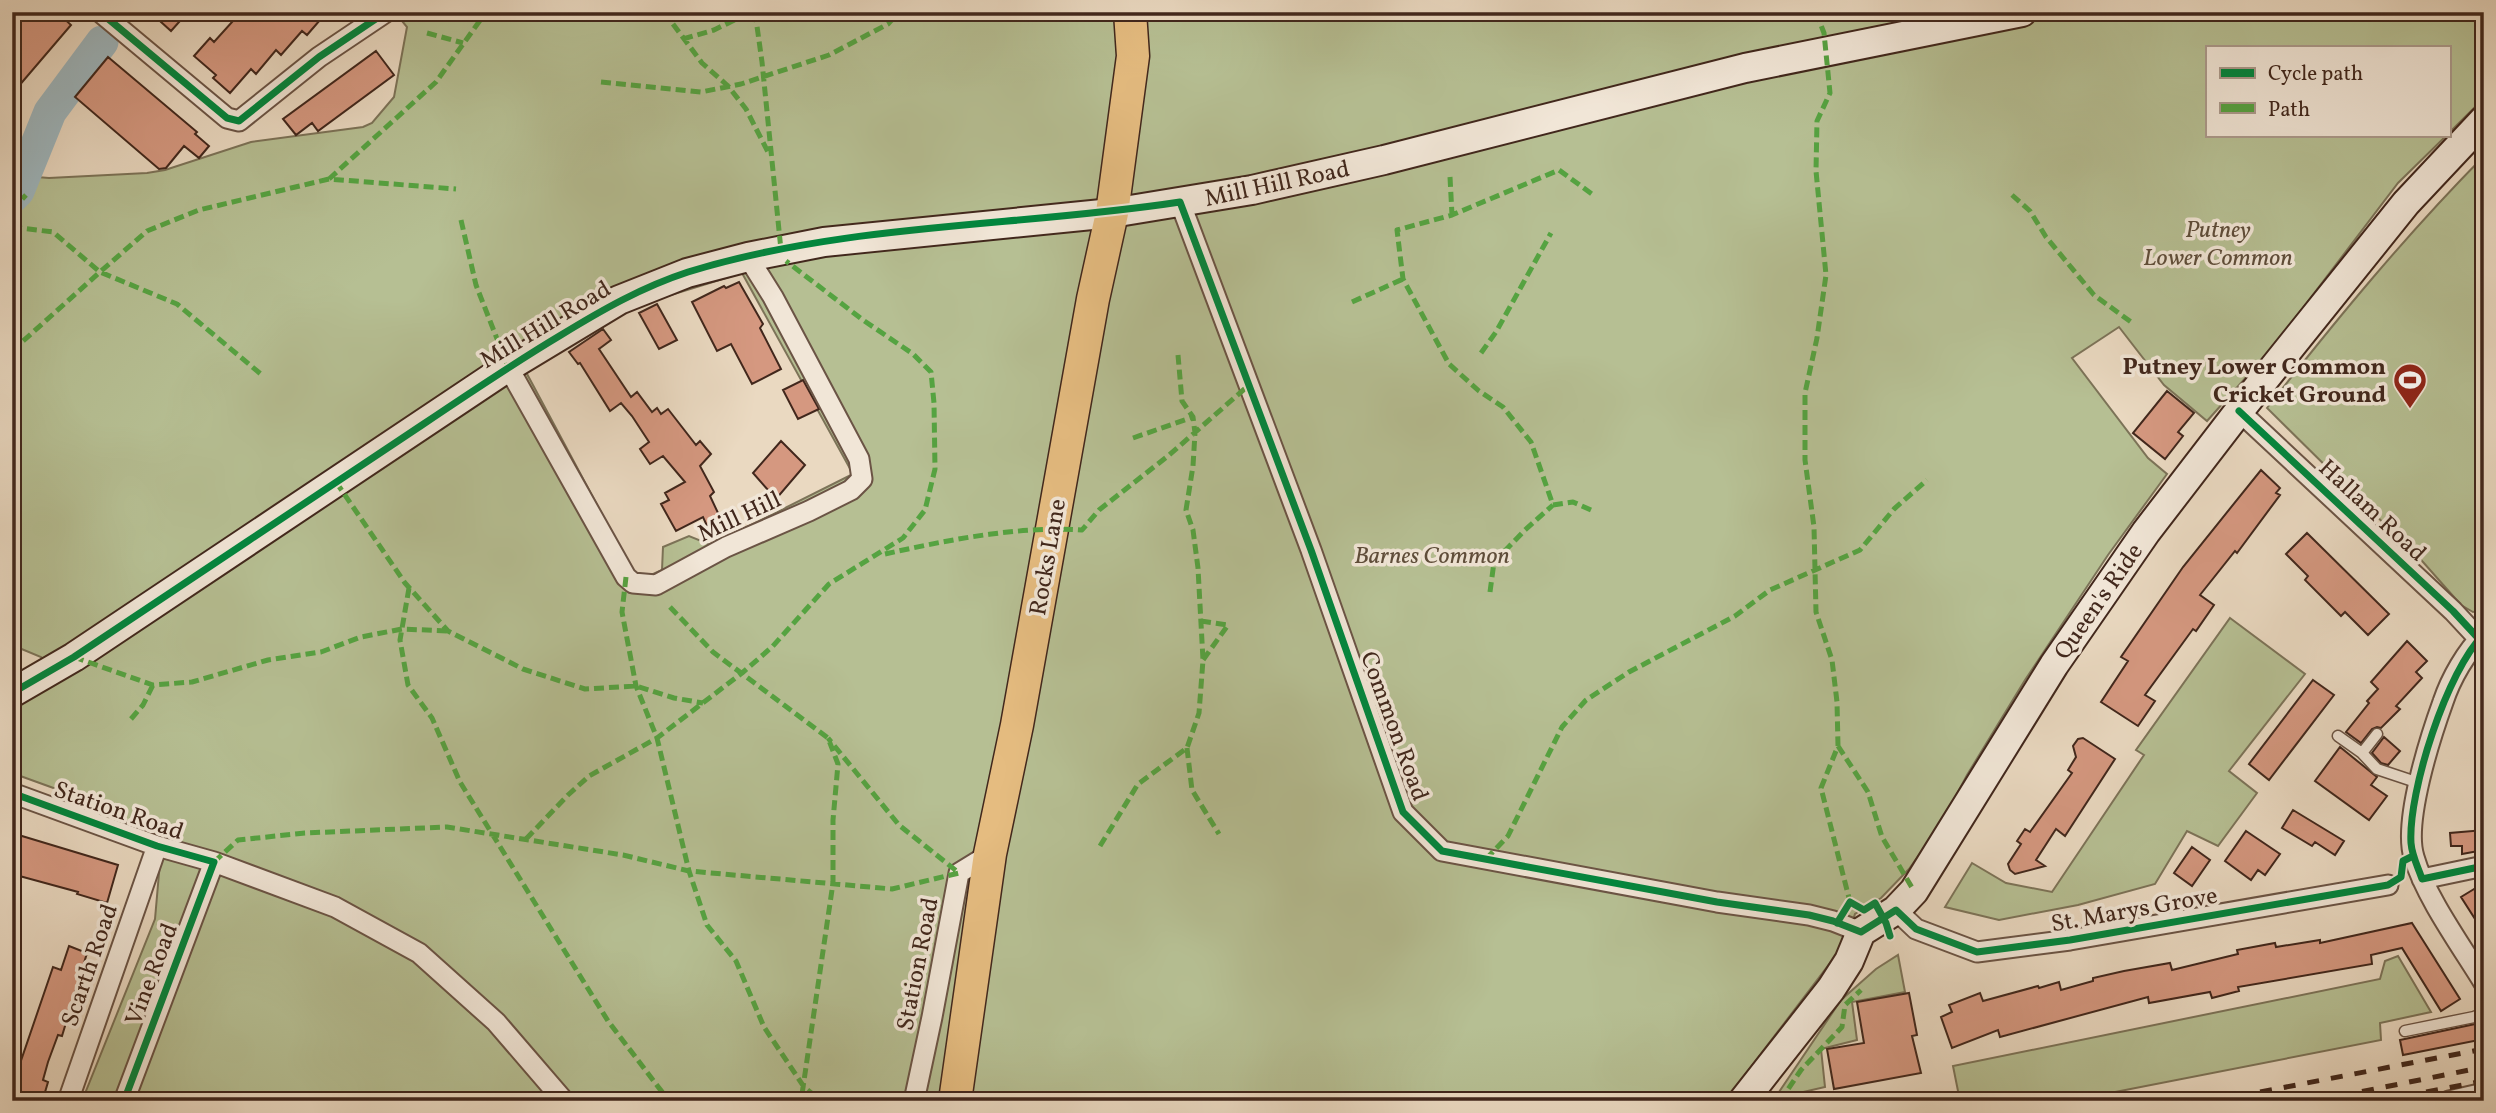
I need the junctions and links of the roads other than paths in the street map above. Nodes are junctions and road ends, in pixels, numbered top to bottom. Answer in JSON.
{"nodes":[{"id":1,"x":100,"y":12,"type":"edge"},
{"id":2,"x":386,"y":12,"type":"edge"},
{"id":3,"x":1130,"y":12,"type":"edge"},
{"id":4,"x":2022,"y":12,"type":"edge"},
{"id":5,"x":2484,"y":120,"type":"edge"},
{"id":6,"x":1180,"y":202,"type":"junction"},
{"id":7,"x":1112,"y":213,"type":"junction"},
{"id":8,"x":748,"y":257,"type":"junction"},
{"id":9,"x":508,"y":367,"type":"junction"},
{"id":10,"x":2239,"y":411,"type":"junction"},
{"id":11,"x":2481,"y":636,"type":"edge"},
{"id":12,"x":12,"y":693,"type":"edge"},
{"id":13,"x":2377,"y":734,"type":"dead end"},
{"id":14,"x":2338,"y":736,"type":"dead end"},
{"id":15,"x":2362,"y":753,"type":"junction"},
{"id":16,"x":2420,"y":784,"type":"junction"},
{"id":17,"x":12,"y":793,"type":"edge"},
{"id":18,"x":156,"y":846,"type":"junction"},
{"id":19,"x":990,"y":854,"type":"junction"},
{"id":20,"x":214,"y":862,"type":"junction"},
{"id":21,"x":2484,"y":866,"type":"edge"},
{"id":22,"x":2422,"y":879,"type":"junction"},
{"id":23,"x":2388,"y":885,"type":"dead end"},
{"id":24,"x":1896,"y":910,"type":"junction"},
{"id":25,"x":1861,"y":932,"type":"junction"},
{"id":26,"x":2484,"y":983,"type":"edge"},
{"id":27,"x":2484,"y":1013,"type":"edge"},
{"id":28,"x":2405,"y":1031,"type":"dead end"},
{"id":29,"x":2484,"y":1093,"type":"edge"},
{"id":30,"x":68,"y":1101,"type":"edge"},
{"id":31,"x":124,"y":1101,"type":"edge"},
{"id":32,"x":564,"y":1101,"type":"edge"},
{"id":33,"x":914,"y":1101,"type":"edge"},
{"id":34,"x":954,"y":1101,"type":"edge"},
{"id":35,"x":1743,"y":1101,"type":"edge"},
{"id":36,"x":2449,"y":1101,"type":"edge"}],
"edges":[{"from":1,"to":2,"type":"street"},
{"from":3,"to":7,"type":"main road","name":"Rocks Lane"},
{"from":4,"to":6,"type":"main road","name":"Mill Hill Road"},
{"from":5,"to":10,"type":"main road","name":"Queen's Ride"},
{"from":6,"to":7,"type":"main road","name":"Mill Hill Road"},
{"from":6,"to":25,"type":"street","name":"Common Road"},
{"from":7,"to":8,"type":"main road","name":"Mill Hill Road"},
{"from":7,"to":19,"type":"main road","name":"Rocks Lane"},
{"from":8,"to":9,"type":"main road","name":"Mill Hill Road"},
{"from":8,"to":9,"type":"street","name":"Mill Hill"},
{"from":9,"to":12,"type":"main road","name":"Mill Hill Road"},
{"from":10,"to":11,"type":"street","name":"Hallam Road"},
{"from":10,"to":24,"type":"main road","name":"Queen's Ride"},
{"from":11,"to":16,"type":"street"},
{"from":13,"to":15,"type":"lane"},
{"from":14,"to":15,"type":"lane"},
{"from":15,"to":16,"type":"lane"},
{"from":16,"to":22,"type":"street"},
{"from":17,"to":18,"type":"street","name":"Station Road"},
{"from":18,"to":20,"type":"street","name":"Station Road"},
{"from":18,"to":30,"type":"street","name":"Scarth Road"},
{"from":19,"to":33,"type":"street","name":"Station Road"},
{"from":19,"to":34,"type":"main road","name":"Rocks Lane"},
{"from":20,"to":31,"type":"street","name":"Vine Road"},
{"from":20,"to":32,"type":"street","name":"Station Road"},
{"from":21,"to":22,"type":"street"},
{"from":22,"to":26,"type":"street"},
{"from":23,"to":24,"type":"street","name":"St. Marys Grove"},
{"from":24,"to":25,"type":"main road","name":"Queen's Ride"},
{"from":25,"to":35,"type":"main road"},
{"from":27,"to":28,"type":"lane"},
{"from":29,"to":36,"type":"street"}]}
